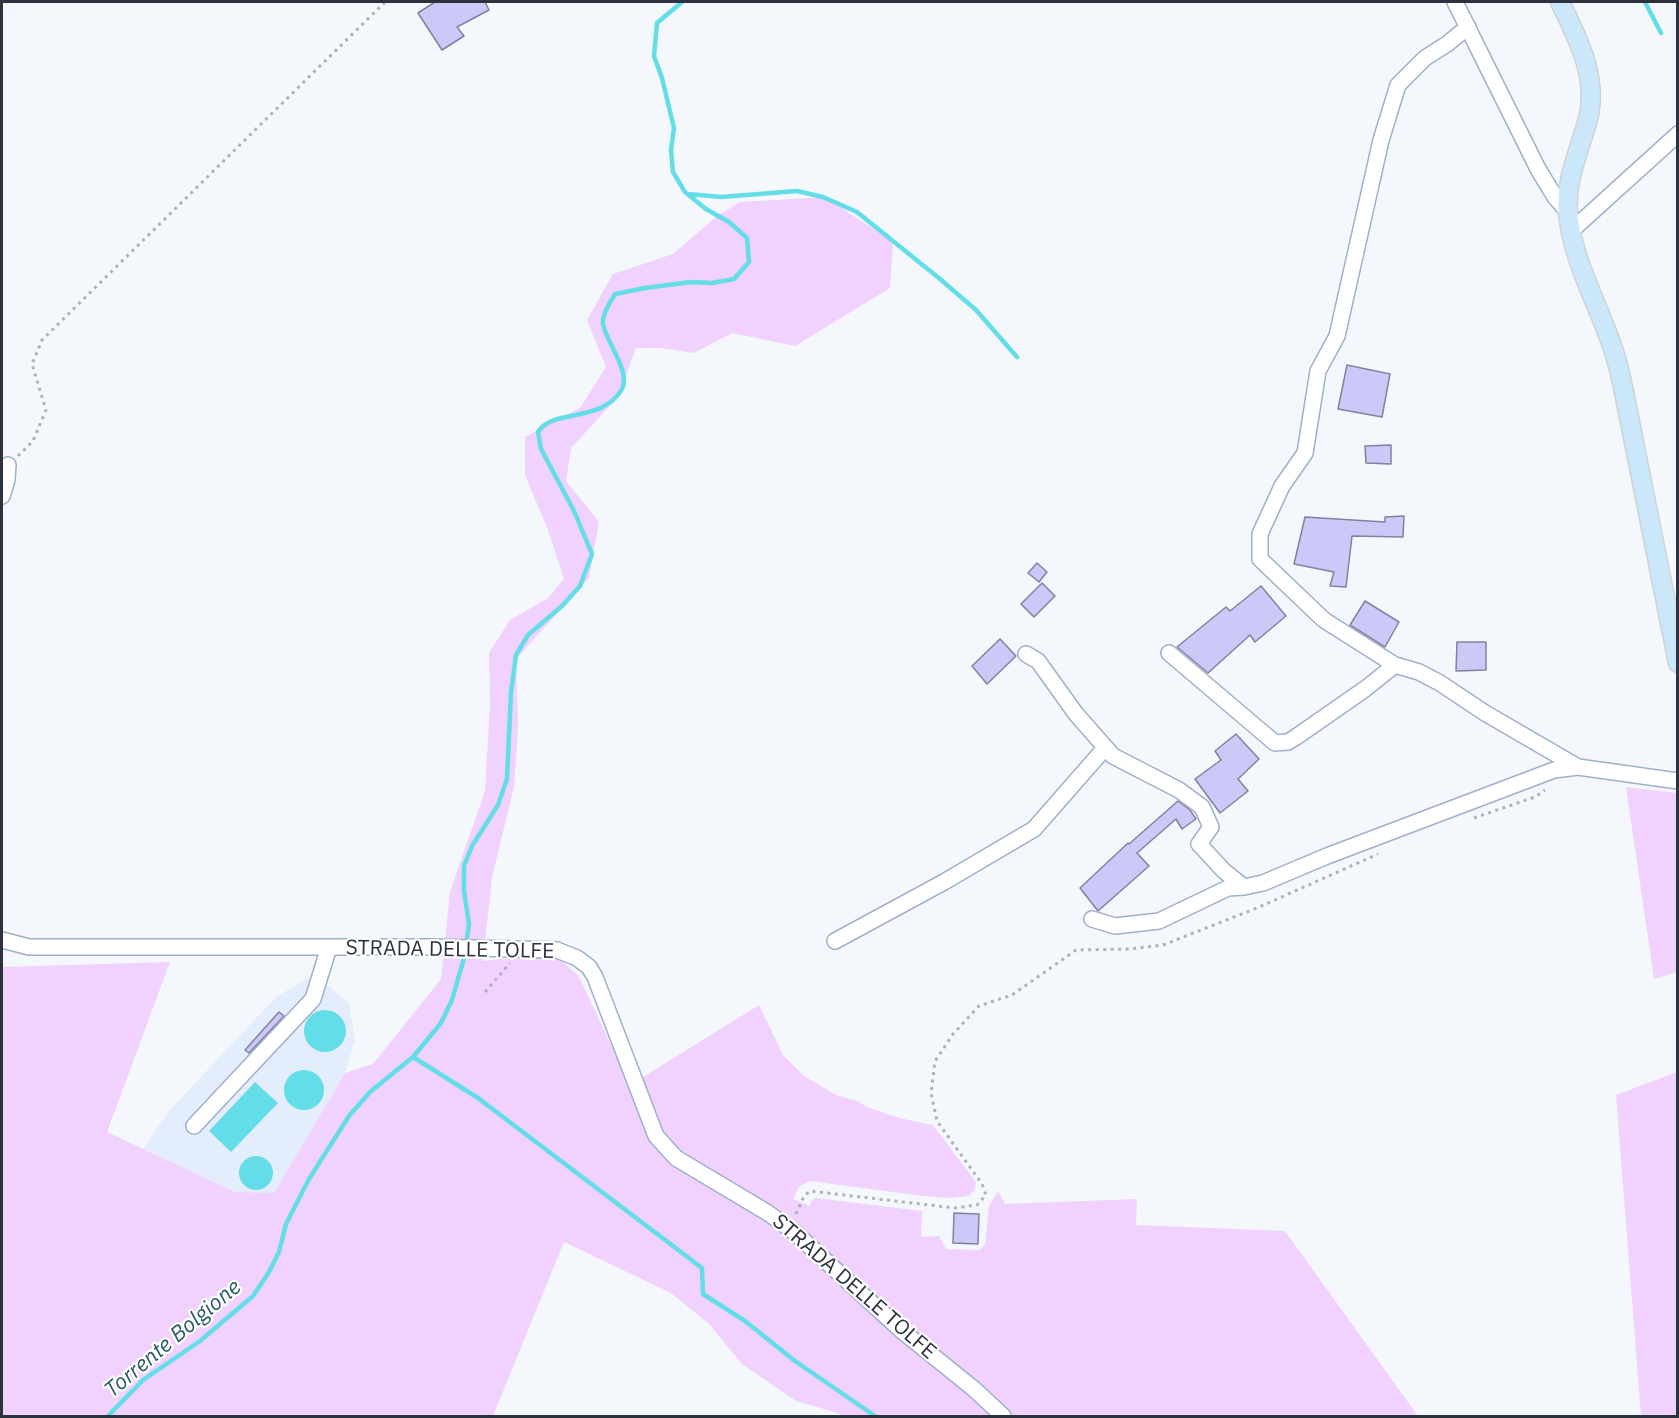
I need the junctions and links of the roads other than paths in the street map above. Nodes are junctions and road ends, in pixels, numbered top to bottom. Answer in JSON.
{"nodes":[{"id":1,"x":1455,"y":2,"type":"edge"},
{"id":2,"x":1560,"y":2,"type":"edge"},
{"id":3,"x":1468,"y":27,"type":"junction"},
{"id":4,"x":1677,"y":134,"type":"edge"},
{"id":5,"x":1568,"y":212,"type":"junction"},
{"id":6,"x":1571,"y":231,"type":"junction"},
{"id":7,"x":8,"y":465,"type":"road end"},
{"id":8,"x":2,"y":496,"type":"edge"},
{"id":9,"x":1169,"y":653,"type":"dead end"},
{"id":10,"x":1026,"y":654,"type":"dead end"},
{"id":11,"x":1677,"y":663,"type":"edge"},
{"id":12,"x":1395,"y":665,"type":"junction"},
{"id":13,"x":1105,"y":748,"type":"junction"},
{"id":14,"x":1578,"y":767,"type":"junction"},
{"id":15,"x":1677,"y":781,"type":"edge"},
{"id":16,"x":1244,"y":887,"type":"junction"},
{"id":17,"x":1092,"y":919,"type":"dead end"},
{"id":18,"x":2,"y":940,"type":"edge"},
{"id":19,"x":835,"y":941,"type":"dead end"},
{"id":20,"x":329,"y":947,"type":"junction"},
{"id":21,"x":194,"y":1126,"type":"dead end"},
{"id":22,"x":1002,"y":1416,"type":"edge"}],
"edges":[{"from":1,"to":3,"type":"street"},
{"from":2,"to":5,"type":"main road"},
{"from":3,"to":5,"type":"street"},
{"from":3,"to":12,"type":"street"},
{"from":4,"to":6,"type":"street"},
{"from":5,"to":6,"type":"main road"},
{"from":6,"to":11,"type":"main road"},
{"from":7,"to":8,"type":"street"},
{"from":9,"to":12,"type":"street"},
{"from":10,"to":13,"type":"street"},
{"from":12,"to":14,"type":"street"},
{"from":13,"to":16,"type":"street"},
{"from":13,"to":19,"type":"street"},
{"from":14,"to":15,"type":"street"},
{"from":14,"to":16,"type":"street"},
{"from":16,"to":17,"type":"street"},
{"from":18,"to":20,"type":"street","name":"STRADA DELLE TOLFE"},
{"from":20,"to":21,"type":"street"},
{"from":20,"to":22,"type":"street","name":"STRADA DELLE TOLFE"}]}
